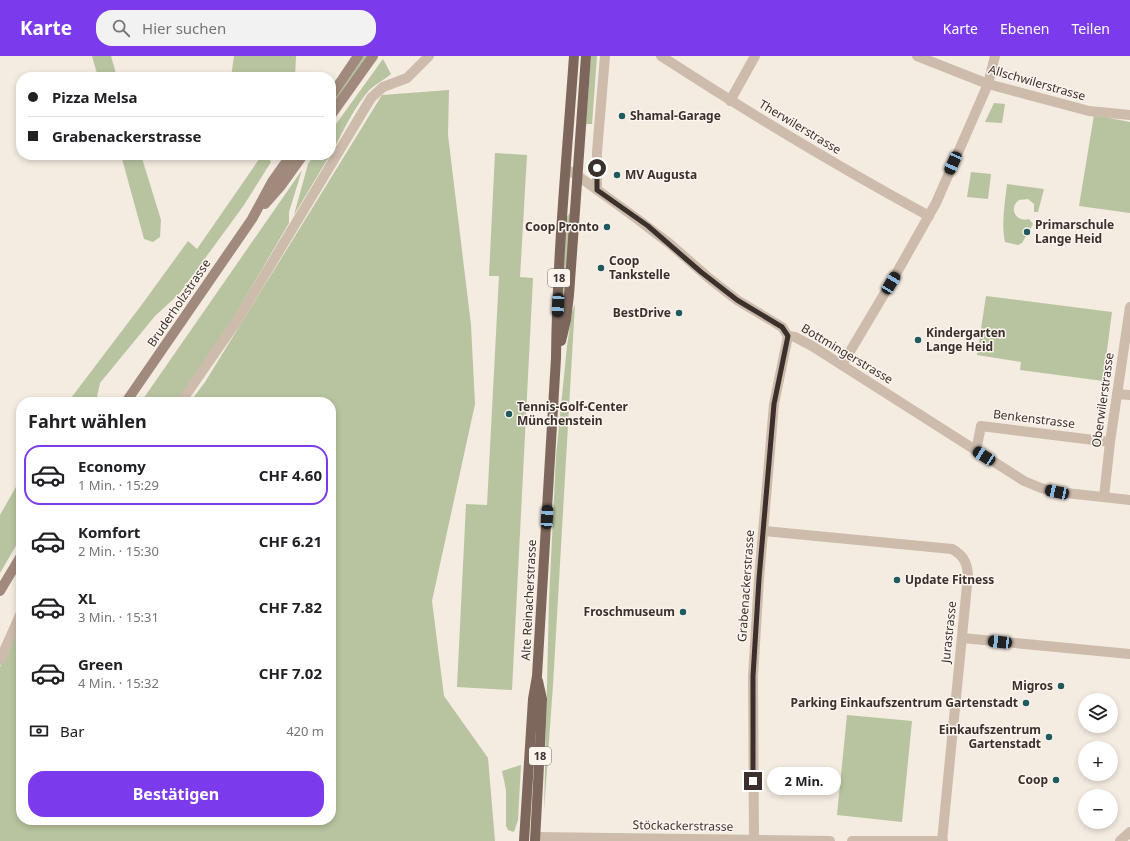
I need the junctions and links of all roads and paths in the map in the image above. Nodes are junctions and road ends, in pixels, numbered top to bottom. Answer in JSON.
{"nodes":[{"id":1,"x":358,"y":56,"type":"edge"},
{"id":2,"x":373,"y":56,"type":"edge"},
{"id":3,"x":429,"y":56,"type":"edge"},
{"id":4,"x":574,"y":56,"type":"edge"},
{"id":5,"x":586,"y":56,"type":"edge"},
{"id":6,"x":605,"y":56,"type":"edge"},
{"id":7,"x":662,"y":56,"type":"edge"},
{"id":8,"x":755,"y":56,"type":"edge"},
{"id":9,"x":917,"y":56,"type":"edge"},
{"id":10,"x":995,"y":56,"type":"edge"},
{"id":11,"x":988,"y":84,"type":"junction"},
{"id":12,"x":336,"y":89,"type":"edge"},
{"id":13,"x":730,"y":101,"type":"junction"},
{"id":14,"x":336,"y":108,"type":"edge"},
{"id":15,"x":1130,"y":115,"type":"edge"},
{"id":16,"x":336,"y":156,"type":"edge"},
{"id":17,"x":287,"y":160,"type":"edge"},
{"id":18,"x":299,"y":160,"type":"edge"},
{"id":19,"x":334,"y":160,"type":"edge"},
{"id":20,"x":566,"y":169,"type":"junction"},
{"id":21,"x":578,"y":176,"type":"junction"},
{"id":22,"x":597,"y":190,"type":"junction"},
{"id":23,"x":929,"y":216,"type":"junction"},
{"id":24,"x":252,"y":219,"type":"junction"},
{"id":25,"x":1130,"y":307,"type":"edge"},
{"id":26,"x":788,"y":336,"type":"junction"},
{"id":27,"x":556,"y":358,"type":"junction"},
{"id":28,"x":842,"y":365,"type":"junction"},
{"id":29,"x":1117,"y":394,"type":"junction"},
{"id":30,"x":1130,"y":395,"type":"edge"},
{"id":31,"x":129,"y":397,"type":"edge"},
{"id":32,"x":185,"y":397,"type":"edge"},
{"id":33,"x":1110,"y":442,"type":"junction"},
{"id":34,"x":976,"y":451,"type":"junction"},
{"id":35,"x":1104,"y":497,"type":"junction"},
{"id":36,"x":1130,"y":500,"type":"edge"},
{"id":37,"x":764,"y":531,"type":"junction"},
{"id":38,"x":16,"y":564,"type":"edge"},
{"id":39,"x":0,"y":591,"type":"edge"},
{"id":40,"x":16,"y":623,"type":"edge"},
{"id":41,"x":962,"y":638,"type":"junction"},
{"id":42,"x":1130,"y":654,"type":"edge"},
{"id":43,"x":0,"y":660,"type":"edge"},
{"id":44,"x":537,"y":676,"type":"junction"},
{"id":45,"x":1130,"y":832,"type":"edge"},
{"id":46,"x":524,"y":839,"type":"edge"},
{"id":47,"x":535,"y":839,"type":"edge"},
{"id":48,"x":754,"y":840,"type":"edge"},
{"id":49,"x":830,"y":841,"type":"edge"},
{"id":50,"x":852,"y":841,"type":"edge"},
{"id":51,"x":943,"y":841,"type":"edge"},
{"id":52,"x":1120,"y":841,"type":"edge"}],
"edges":[{"from":1,"to":12,"type":"main road"},
{"from":2,"to":14,"type":"main road"},
{"from":3,"to":16,"type":"street"},
{"from":4,"to":20,"type":"main road","name":"Alte Reinacherstrasse","number":"18"},
{"from":5,"to":21,"type":"main road","name":"Alte Reinacherstrasse","number":"18"},
{"from":6,"to":22,"type":"street"},
{"from":7,"to":13,"type":"street","name":"Therwilerstrasse"},
{"from":8,"to":13,"type":"street"},
{"from":9,"to":11,"type":"street","name":"Allschwilerstrasse"},
{"from":10,"to":11,"type":"street"},
{"from":11,"to":15,"type":"street","name":"Allschwilerstrasse"},
{"from":11,"to":23,"type":"street"},
{"from":13,"to":23,"type":"street","name":"Therwilerstrasse"},
{"from":17,"to":24,"type":"main road","name":"Bruderholzstrasse"},
{"from":18,"to":24,"type":"main road","name":"Bruderholzstrasse"},
{"from":19,"to":32,"type":"street"},
{"from":20,"to":21,"type":"street"},
{"from":20,"to":27,"type":"main road","name":"Alte Reinacherstrasse","number":"18"},
{"from":21,"to":22,"type":"street","name":"Bottmingerstrasse"},
{"from":21,"to":27,"type":"main road","name":"Alte Reinacherstrasse","number":"18"},
{"from":22,"to":26,"type":"street","name":"Bottmingerstrasse"},
{"from":23,"to":28,"type":"street"},
{"from":24,"to":31,"type":"main road","name":"Bruderholzstrasse"},
{"from":25,"to":29,"type":"street","name":"Oberwilerstrasse"},
{"from":26,"to":28,"type":"street","name":"Bottmingerstrasse"},
{"from":26,"to":37,"type":"street","name":"Grabenackerstrasse"},
{"from":27,"to":44,"type":"main road","name":"Alte Reinacherstrasse","number":"18"},
{"from":28,"to":34,"type":"street","name":"Bottmingerstrasse"},
{"from":29,"to":30,"type":"street"},
{"from":29,"to":33,"type":"street","name":"Oberwilerstrasse"},
{"from":33,"to":34,"type":"street","name":"Benkenstrasse"},
{"from":33,"to":35,"type":"street","name":"Oberwilerstrasse"},
{"from":34,"to":35,"type":"street","name":"Bottmingerstrasse"},
{"from":35,"to":36,"type":"street","name":"Bottmingerstrasse"},
{"from":37,"to":41,"type":"street","name":"Jurastrasse"},
{"from":37,"to":48,"type":"street","name":"Grabenackerstrasse"},
{"from":38,"to":39,"type":"main road"},
{"from":40,"to":43,"type":"street"},
{"from":41,"to":42,"type":"street"},
{"from":41,"to":51,"type":"street","name":"Jurastrasse"},
{"from":44,"to":46,"type":"main road","name":"Alte Reinacherstrasse","number":"18"},
{"from":44,"to":47,"type":"main road","name":"Alte Reinacherstrasse","number":"18"},
{"from":45,"to":52,"type":"street"},
{"from":46,"to":47,"type":"main road"},
{"from":47,"to":48,"type":"street","name":"Stöckackerstrasse"},
{"from":48,"to":49,"type":"street","name":"Stöckackerstrasse"},
{"from":50,"to":51,"type":"street"}]}
